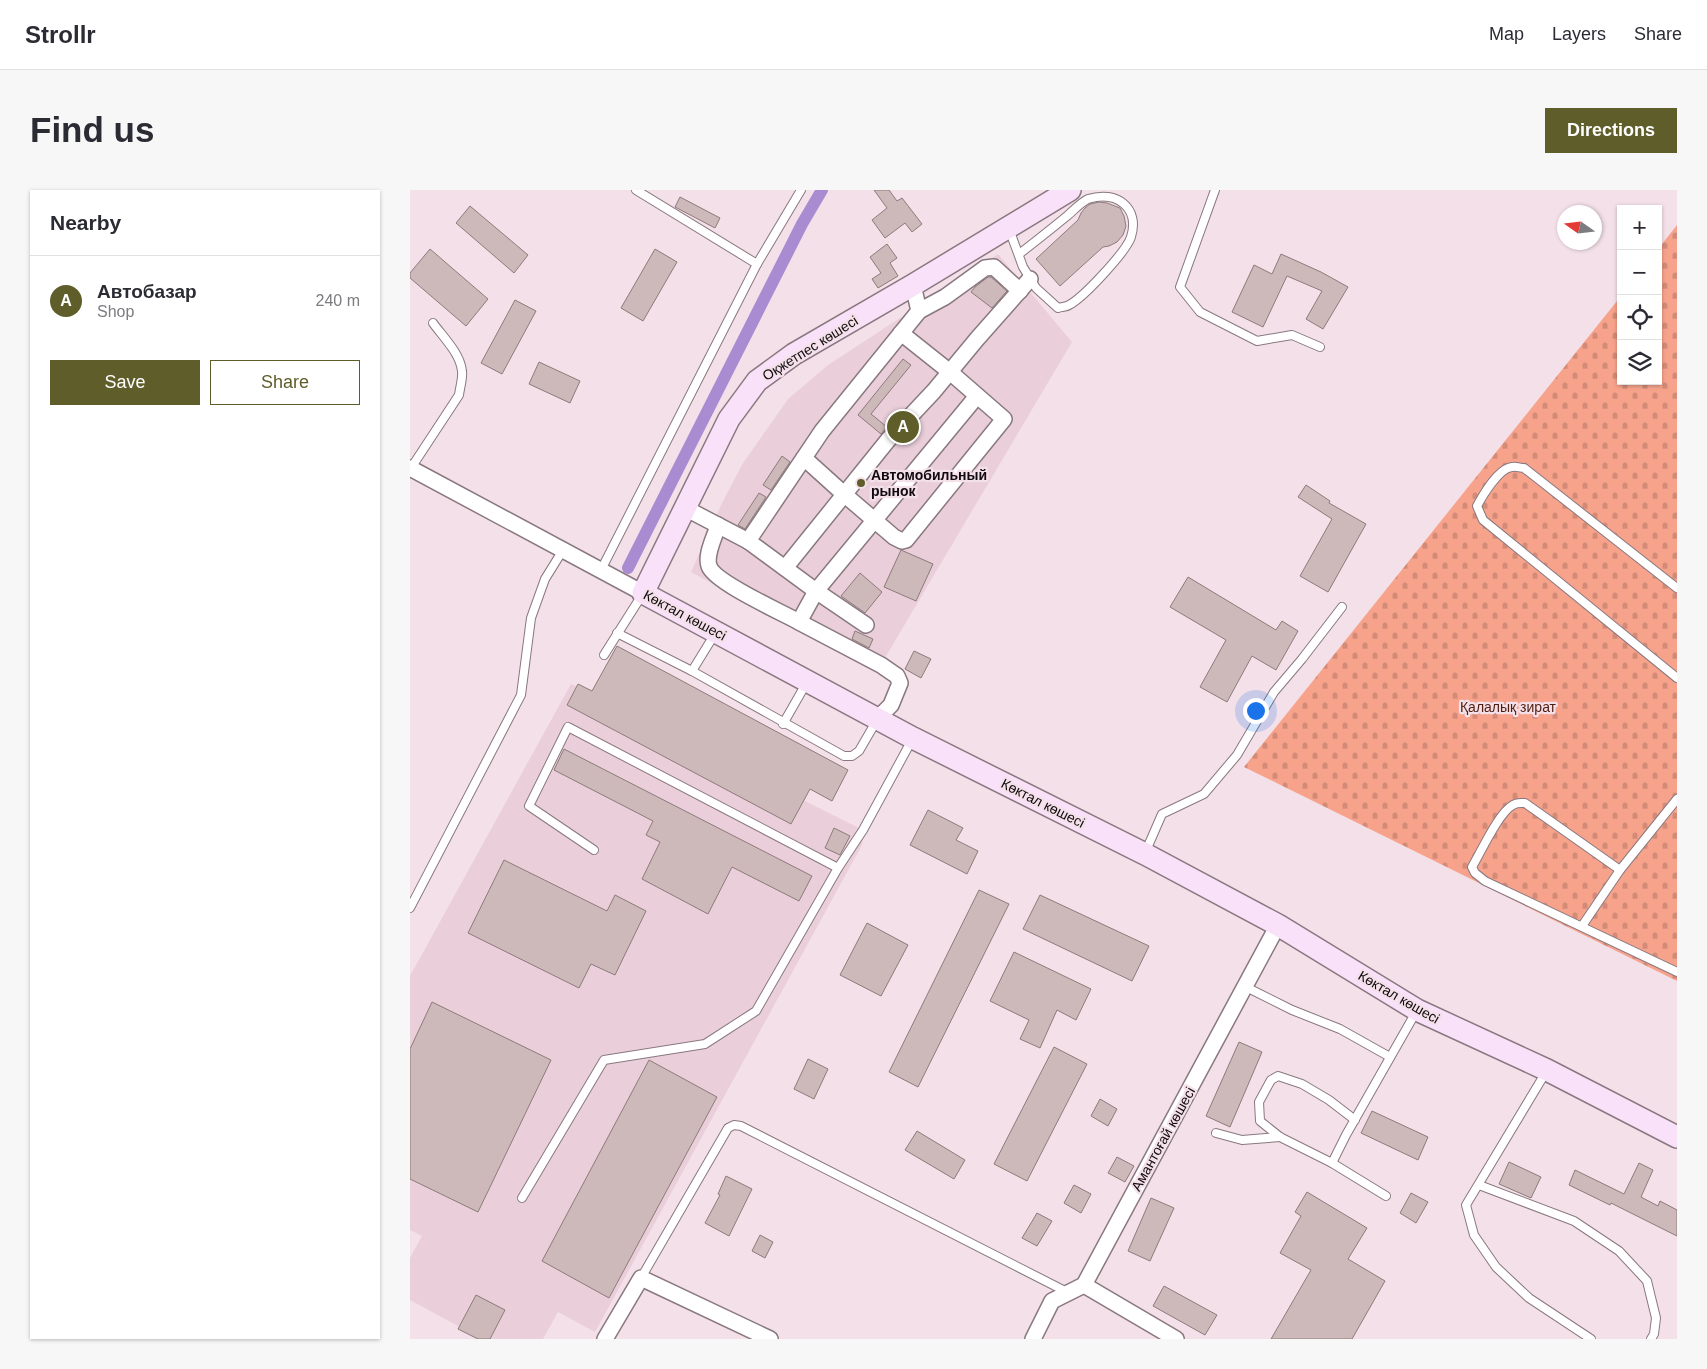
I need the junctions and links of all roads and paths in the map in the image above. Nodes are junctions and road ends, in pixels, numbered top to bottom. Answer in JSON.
{"nodes":[{"id":1,"x":636,"y":190,"type":"edge"},
{"id":2,"x":801,"y":190,"type":"edge"},
{"id":3,"x":1070,"y":190,"type":"edge"},
{"id":4,"x":1215,"y":190,"type":"edge"},
{"id":5,"x":1008,"y":228,"type":"junction"},
{"id":6,"x":1019,"y":254,"type":"junction"},
{"id":7,"x":757,"y":264,"type":"junction"},
{"id":8,"x":1030,"y":279,"type":"junction"},
{"id":9,"x":914,"y":285,"type":"junction"},
{"id":10,"x":1020,"y":291,"type":"junction"},
{"id":11,"x":919,"y":311,"type":"junction"},
{"id":12,"x":433,"y":323,"type":"dead end"},
{"id":13,"x":901,"y":333,"type":"junction"},
{"id":14,"x":1320,"y":347,"type":"dead end"},
{"id":15,"x":950,"y":372,"type":"junction"},
{"id":16,"x":977,"y":396,"type":"junction"},
{"id":17,"x":804,"y":458,"type":"junction"},
{"id":18,"x":410,"y":468,"type":"edge"},
{"id":19,"x":845,"y":495,"type":"junction"},
{"id":20,"x":685,"y":508,"type":"junction"},
{"id":21,"x":875,"y":521,"type":"junction"},
{"id":22,"x":718,"y":525,"type":"junction"},
{"id":23,"x":748,"y":541,"type":"junction"},
{"id":24,"x":563,"y":550,"type":"junction"},
{"id":25,"x":785,"y":568,"type":"junction"},
{"id":26,"x":602,"y":570,"type":"junction"},
{"id":27,"x":1677,"y":588,"type":"edge"},
{"id":28,"x":816,"y":591,"type":"junction"},
{"id":29,"x":643,"y":593,"type":"junction"},
{"id":30,"x":1342,"y":607,"type":"dead end"},
{"id":31,"x":799,"y":622,"type":"junction"},
{"id":32,"x":866,"y":625,"type":"dead end"},
{"id":33,"x":716,"y":632,"type":"junction"},
{"id":34,"x":617,"y":633,"type":"junction"},
{"id":35,"x":604,"y":655,"type":"dead end"},
{"id":36,"x":692,"y":671,"type":"junction"},
{"id":37,"x":1677,"y":678,"type":"edge"},
{"id":38,"x":807,"y":680,"type":"junction"},
{"id":39,"x":878,"y":718,"type":"junction"},
{"id":40,"x":783,"y":724,"type":"junction"},
{"id":41,"x":913,"y":738,"type":"junction"},
{"id":42,"x":1677,"y":799,"type":"edge"},
{"id":43,"x":594,"y":850,"type":"dead end"},
{"id":44,"x":1145,"y":854,"type":"junction"},
{"id":45,"x":838,"y":868,"type":"junction"},
{"id":46,"x":1620,"y":870,"type":"junction"},
{"id":47,"x":410,"y":908,"type":"edge"},
{"id":48,"x":1278,"y":925,"type":"junction"},
{"id":49,"x":1582,"y":926,"type":"junction"},
{"id":50,"x":1677,"y":972,"type":"edge"},
{"id":51,"x":1246,"y":987,"type":"junction"},
{"id":52,"x":1417,"y":1010,"type":"junction"},
{"id":53,"x":1390,"y":1057,"type":"junction"},
{"id":54,"x":1547,"y":1070,"type":"junction"},
{"id":55,"x":1354,"y":1120,"type":"junction"},
{"id":56,"x":1216,"y":1133,"type":"dead end"},
{"id":57,"x":1280,"y":1137,"type":"junction"},
{"id":58,"x":1677,"y":1137,"type":"edge"},
{"id":59,"x":1332,"y":1163,"type":"junction"},
{"id":60,"x":1479,"y":1185,"type":"junction"},
{"id":61,"x":1386,"y":1196,"type":"dead end"},
{"id":62,"x":522,"y":1198,"type":"dead end"},
{"id":63,"x":641,"y":1278,"type":"junction"},
{"id":64,"x":1084,"y":1285,"type":"junction"},
{"id":65,"x":1070,"y":1294,"type":"junction"},
{"id":66,"x":605,"y":1339,"type":"edge"},
{"id":67,"x":770,"y":1339,"type":"edge"},
{"id":68,"x":1034,"y":1339,"type":"edge"},
{"id":69,"x":1176,"y":1339,"type":"edge"},
{"id":70,"x":1591,"y":1339,"type":"edge"},
{"id":71,"x":1651,"y":1339,"type":"edge"}],
"edges":[{"from":1,"to":7,"type":"lane"},
{"from":2,"to":7,"type":"lane"},
{"from":3,"to":5,"type":"street","name":"Оқжетпес көшесі"},
{"from":4,"to":14,"type":"lane"},
{"from":5,"to":6,"type":"lane"},
{"from":5,"to":9,"type":"street","name":"Оқжетпес көшесі"},
{"from":6,"to":8,"type":"lane"},
{"from":6,"to":8,"type":"lane"},
{"from":7,"to":26,"type":"lane"},
{"from":8,"to":10,"type":"street"},
{"from":9,"to":11,"type":"street"},
{"from":9,"to":20,"type":"street","name":"Оқжетпес көшесі"},
{"from":10,"to":11,"type":"street"},
{"from":10,"to":15,"type":"street"},
{"from":11,"to":13,"type":"street"},
{"from":12,"to":18,"type":"lane"},
{"from":13,"to":15,"type":"street"},
{"from":13,"to":17,"type":"street"},
{"from":15,"to":16,"type":"street"},
{"from":15,"to":19,"type":"street"},
{"from":16,"to":21,"type":"street"},
{"from":16,"to":21,"type":"street"},
{"from":17,"to":19,"type":"street"},
{"from":17,"to":23,"type":"street"},
{"from":18,"to":24,"type":"street","name":"Көктал көшесі"},
{"from":19,"to":21,"type":"street"},
{"from":19,"to":25,"type":"street"},
{"from":20,"to":22,"type":"street"},
{"from":20,"to":29,"type":"street","name":"Оқжетпес көшесі"},
{"from":21,"to":28,"type":"street"},
{"from":22,"to":23,"type":"street"},
{"from":22,"to":31,"type":"street"},
{"from":23,"to":25,"type":"street"},
{"from":24,"to":26,"type":"street","name":"Көктал көшесі"},
{"from":24,"to":47,"type":"lane"},
{"from":25,"to":28,"type":"street"},
{"from":26,"to":29,"type":"street","name":"Көктал көшесі"},
{"from":27,"to":37,"type":"lane"},
{"from":28,"to":31,"type":"street"},
{"from":28,"to":32,"type":"street"},
{"from":29,"to":33,"type":"street","name":"Көктал көшесі"},
{"from":29,"to":34,"type":"lane"},
{"from":30,"to":44,"type":"lane"},
{"from":31,"to":39,"type":"street"},
{"from":33,"to":36,"type":"lane"},
{"from":33,"to":38,"type":"street","name":"Көктал көшесі"},
{"from":34,"to":35,"type":"lane"},
{"from":34,"to":36,"type":"lane"},
{"from":36,"to":40,"type":"lane"},
{"from":38,"to":39,"type":"street","name":"Көктал көшесі"},
{"from":38,"to":40,"type":"lane"},
{"from":39,"to":40,"type":"lane"},
{"from":39,"to":41,"type":"street","name":"Көктал көшесі"},
{"from":41,"to":44,"type":"street","name":"Көктал көшесі"},
{"from":41,"to":45,"type":"lane"},
{"from":42,"to":46,"type":"lane"},
{"from":43,"to":45,"type":"lane"},
{"from":44,"to":48,"type":"street","name":"Көктал көшесі"},
{"from":45,"to":62,"type":"lane"},
{"from":46,"to":49,"type":"lane"},
{"from":46,"to":49,"type":"lane"},
{"from":48,"to":51,"type":"street","name":"Амантоғай көшесі"},
{"from":48,"to":52,"type":"street","name":"Көктал көшесі"},
{"from":49,"to":50,"type":"lane"},
{"from":51,"to":53,"type":"lane"},
{"from":51,"to":64,"type":"street","name":"Амантоғай көшесі"},
{"from":52,"to":53,"type":"lane"},
{"from":52,"to":54,"type":"street","name":"Көктал көшесі"},
{"from":53,"to":55,"type":"lane"},
{"from":54,"to":58,"type":"street","name":"Көктал көшесі"},
{"from":54,"to":60,"type":"lane"},
{"from":55,"to":57,"type":"lane"},
{"from":55,"to":59,"type":"lane"},
{"from":56,"to":57,"type":"lane"},
{"from":57,"to":59,"type":"lane"},
{"from":59,"to":61,"type":"lane"},
{"from":60,"to":70,"type":"lane"},
{"from":60,"to":71,"type":"lane"},
{"from":63,"to":65,"type":"lane"},
{"from":63,"to":66,"type":"street"},
{"from":63,"to":67,"type":"street"},
{"from":64,"to":65,"type":"street","name":"Амантоғай көшесі"},
{"from":64,"to":69,"type":"street"},
{"from":65,"to":68,"type":"street","name":"Амантоғай көшесі"}]}
